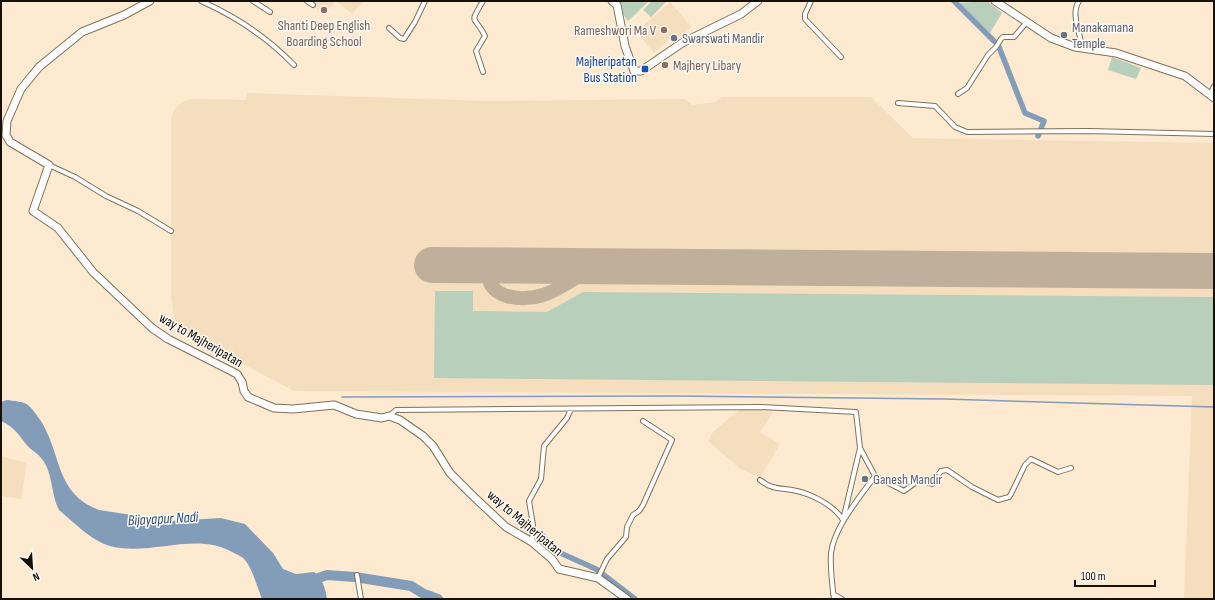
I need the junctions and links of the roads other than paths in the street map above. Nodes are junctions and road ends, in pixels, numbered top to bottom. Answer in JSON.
{"nodes":[{"id":1,"x":150,"y":1,"type":"edge"},
{"id":2,"x":201,"y":1,"type":"edge"},
{"id":3,"x":253,"y":1,"type":"edge"},
{"id":4,"x":307,"y":1,"type":"edge"},
{"id":5,"x":425,"y":1,"type":"edge"},
{"id":6,"x":483,"y":1,"type":"edge"},
{"id":7,"x":612,"y":1,"type":"edge"},
{"id":8,"x":758,"y":1,"type":"edge"},
{"id":9,"x":811,"y":1,"type":"edge"},
{"id":10,"x":1079,"y":1,"type":"edge"},
{"id":11,"x":1001,"y":2,"type":"edge"},
{"id":12,"x":313,"y":6,"type":"dead end"},
{"id":13,"x":270,"y":12,"type":"dead end"},
{"id":14,"x":1026,"y":23,"type":"junction"},
{"id":15,"x":388,"y":28,"type":"dead end"},
{"id":16,"x":1082,"y":48,"type":"junction"},
{"id":17,"x":841,"y":57,"type":"dead end"},
{"id":18,"x":294,"y":64,"type":"dead end"},
{"id":19,"x":483,"y":72,"type":"dead end"},
{"id":20,"x":1214,"y":86,"type":"edge"},
{"id":21,"x":958,"y":94,"type":"dead end"},
{"id":22,"x":1212,"y":97,"type":"edge"},
{"id":23,"x":898,"y":103,"type":"dead end"},
{"id":24,"x":1214,"y":134,"type":"edge"},
{"id":25,"x":49,"y":165,"type":"junction"},
{"id":26,"x":171,"y":231,"type":"dead end"},
{"id":27,"x":571,"y":408,"type":"junction"},
{"id":28,"x":389,"y":416,"type":"junction"},
{"id":29,"x":643,"y":421,"type":"dead end"},
{"id":30,"x":860,"y":448,"type":"junction"},
{"id":31,"x":1071,"y":468,"type":"dead end"},
{"id":32,"x":875,"y":476,"type":"junction"},
{"id":33,"x":760,"y":480,"type":"dead end"},
{"id":34,"x":843,"y":520,"type":"junction"},
{"id":35,"x":532,"y":542,"type":"junction"},
{"id":36,"x":357,"y":577,"type":"dead end"},
{"id":37,"x":598,"y":578,"type":"junction"},
{"id":38,"x":834,"y":597,"type":"edge"},
{"id":39,"x":360,"y":599,"type":"edge"},
{"id":40,"x":627,"y":599,"type":"edge"},
{"id":41,"x":842,"y":599,"type":"edge"}],
"edges":[{"from":1,"to":25,"type":"main road"},
{"from":2,"to":18,"type":"street"},
{"from":3,"to":13,"type":"street"},
{"from":4,"to":12,"type":"street"},
{"from":5,"to":15,"type":"street"},
{"from":6,"to":19,"type":"street"},
{"from":7,"to":8,"type":"main road"},
{"from":9,"to":17,"type":"street"},
{"from":10,"to":16,"type":"street"},
{"from":11,"to":14,"type":"main road"},
{"from":14,"to":16,"type":"main road"},
{"from":14,"to":21,"type":"street"},
{"from":16,"to":22,"type":"main road"},
{"from":20,"to":22,"type":"street"},
{"from":23,"to":24,"type":"street"},
{"from":25,"to":26,"type":"street"},
{"from":25,"to":28,"type":"main road","name":"way to Majheripatan"},
{"from":27,"to":28,"type":"street"},
{"from":27,"to":30,"type":"street"},
{"from":27,"to":35,"type":"street"},
{"from":28,"to":35,"type":"main road","name":"way to Majheripatan"},
{"from":29,"to":37,"type":"street"},
{"from":30,"to":32,"type":"street"},
{"from":30,"to":34,"type":"street"},
{"from":31,"to":32,"type":"street"},
{"from":32,"to":34,"type":"street"},
{"from":33,"to":34,"type":"street"},
{"from":34,"to":38,"type":"street"},
{"from":35,"to":37,"type":"main road","name":"way to Majheripatan"},
{"from":36,"to":39,"type":"street"},
{"from":37,"to":40,"type":"main road","name":"way to Majheripatan"},
{"from":38,"to":41,"type":"street"}]}
